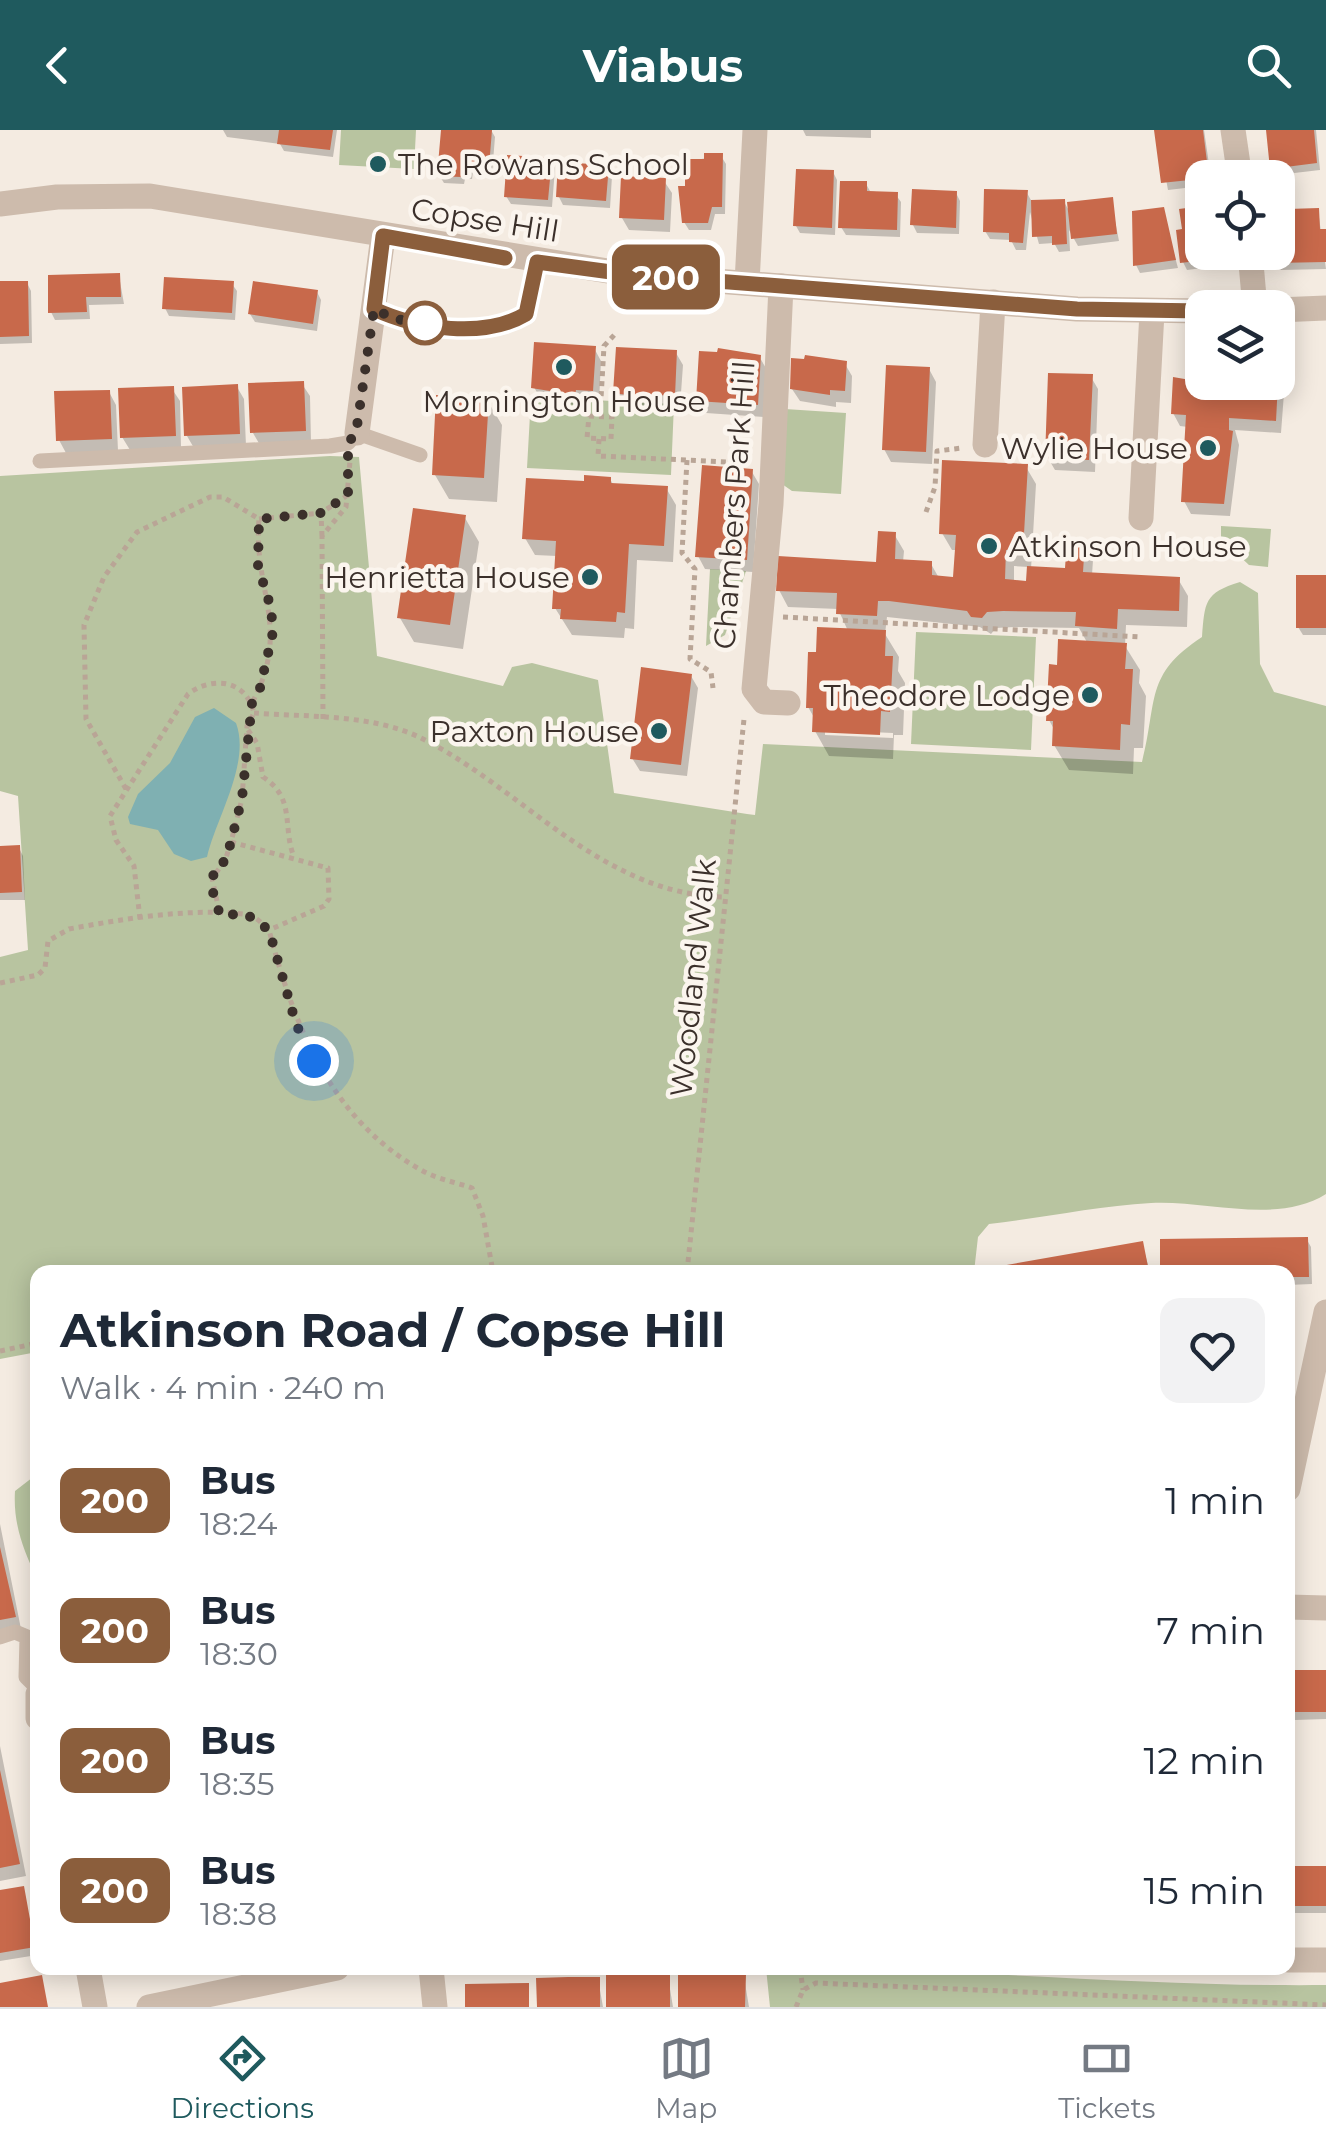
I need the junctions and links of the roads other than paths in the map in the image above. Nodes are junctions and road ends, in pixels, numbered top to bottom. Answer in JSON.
{"nodes":[{"id":1,"x":755,"y":130,"type":"edge"},
{"id":2,"x":1233,"y":130,"type":"edge"},
{"id":3,"x":1237,"y":160,"type":"edge"},
{"id":4,"x":0,"y":204,"type":"edge"},
{"id":5,"x":383,"y":236,"type":"junction"},
{"id":6,"x":537,"y":262,"type":"junction"},
{"id":7,"x":747,"y":284,"type":"junction"},
{"id":8,"x":781,"y":286,"type":"junction"},
{"id":9,"x":992,"y":302,"type":"junction"},
{"id":10,"x":1326,"y":308,"type":"edge"},
{"id":11,"x":374,"y":309,"type":"junction"},
{"id":12,"x":1295,"y":309,"type":"edge"},
{"id":13,"x":1152,"y":312,"type":"junction"},
{"id":14,"x":1185,"y":312,"type":"edge"},
{"id":15,"x":352,"y":438,"type":"junction"},
{"id":16,"x":985,"y":445,"type":"dead end"},
{"id":17,"x":420,"y":455,"type":"dead end"},
{"id":18,"x":40,"y":461,"type":"dead end"},
{"id":19,"x":1142,"y":518,"type":"dead end"},
{"id":20,"x":788,"y":703,"type":"dead end"},
{"id":21,"x":1326,"y":1312,"type":"edge"},
{"id":22,"x":1295,"y":1456,"type":"edge"},
{"id":23,"x":1295,"y":1608,"type":"edge"},
{"id":24,"x":1326,"y":1608,"type":"edge"},
{"id":25,"x":0,"y":1637,"type":"edge"},
{"id":26,"x":30,"y":1683,"type":"edge"},
{"id":27,"x":1295,"y":1960,"type":"edge"},
{"id":28,"x":1326,"y":1960,"type":"edge"},
{"id":29,"x":89,"y":1975,"type":"edge"},
{"id":30,"x":303,"y":1975,"type":"edge"},
{"id":31,"x":433,"y":1975,"type":"edge"},
{"id":32,"x":96,"y":2007,"type":"edge"},
{"id":33,"x":150,"y":2007,"type":"edge"},
{"id":34,"x":435,"y":2007,"type":"edge"}],
"edges":[{"from":1,"to":7,"type":"street"},
{"from":2,"to":3,"type":"street"},
{"from":4,"to":5,"type":"street","name":"Copse Hill"},
{"from":5,"to":6,"type":"street","name":"Copse Hill"},
{"from":5,"to":11,"type":"street"},
{"from":6,"to":7,"type":"street","name":"Copse Hill"},
{"from":6,"to":11,"type":"lane"},
{"from":7,"to":8,"type":"street","name":"Copse Hill"},
{"from":8,"to":9,"type":"street","name":"Copse Hill"},
{"from":8,"to":20,"type":"street","name":"Chambers Park Hill"},
{"from":9,"to":13,"type":"street","name":"Copse Hill"},
{"from":9,"to":16,"type":"street"},
{"from":10,"to":12,"type":"street"},
{"from":11,"to":15,"type":"street"},
{"from":13,"to":14,"type":"street","name":"Copse Hill"},
{"from":13,"to":19,"type":"street"},
{"from":15,"to":17,"type":"lane"},
{"from":15,"to":18,"type":"lane"},
{"from":21,"to":22,"type":"street"},
{"from":23,"to":24,"type":"street"},
{"from":25,"to":26,"type":"lane"},
{"from":27,"to":28,"type":"street"},
{"from":29,"to":32,"type":"street"},
{"from":30,"to":33,"type":"street"},
{"from":31,"to":34,"type":"street"}]}
